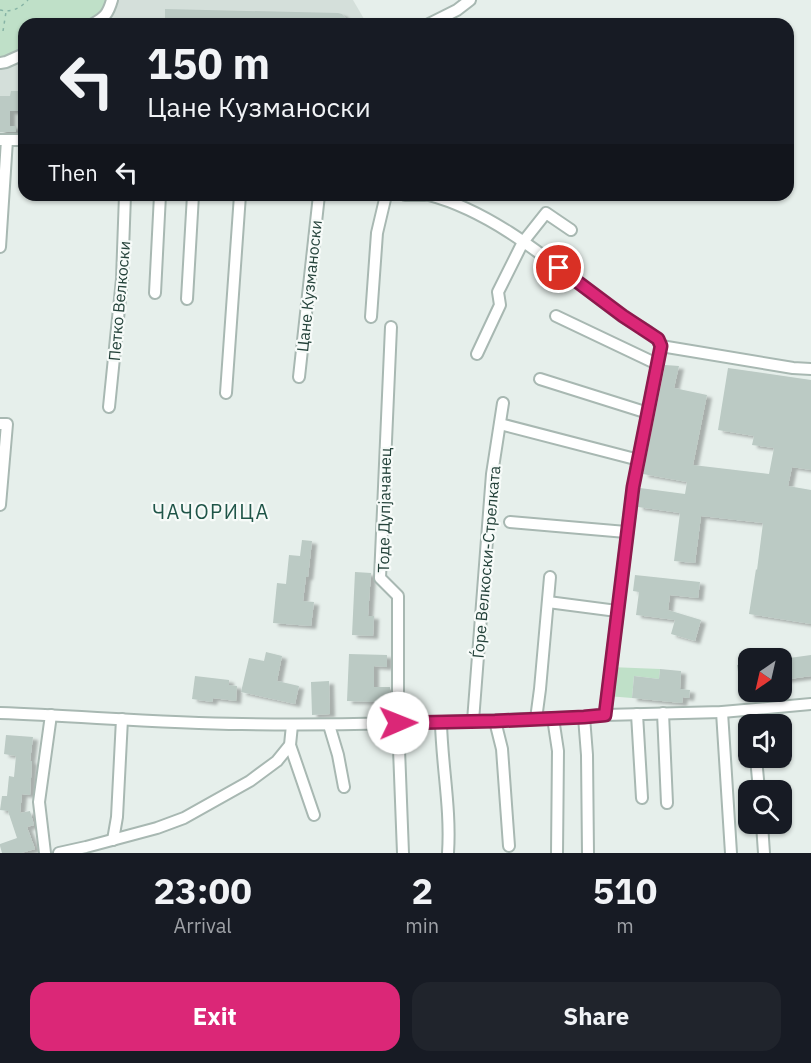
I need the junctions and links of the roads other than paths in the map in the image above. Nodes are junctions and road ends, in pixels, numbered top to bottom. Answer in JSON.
{"nodes":[{"id":1,"x":112,"y":0,"type":"edge"},
{"id":2,"x":470,"y":0,"type":"edge"},
{"id":3,"x":104,"y":18,"type":"edge"},
{"id":4,"x":441,"y":18,"type":"edge"},
{"id":5,"x":18,"y":57,"type":"edge"},
{"id":6,"x":0,"y":63,"type":"edge"},
{"id":7,"x":3,"y":140,"type":"edge"},
{"id":8,"x":125,"y":201,"type":"edge"},
{"id":9,"x":160,"y":201,"type":"edge"},
{"id":10,"x":193,"y":201,"type":"edge"},
{"id":11,"x":240,"y":201,"type":"edge"},
{"id":12,"x":318,"y":201,"type":"edge"},
{"id":13,"x":385,"y":201,"type":"edge"},
{"id":14,"x":456,"y":201,"type":"edge"},
{"id":15,"x":571,"y":230,"type":"dead end"},
{"id":16,"x":523,"y":242,"type":"junction"},
{"id":17,"x":0,"y":247,"type":"edge"},
{"id":18,"x":154,"y":293,"type":"dead end"},
{"id":19,"x":187,"y":298,"type":"dead end"},
{"id":20,"x":556,"y":316,"type":"dead end"},
{"id":21,"x":371,"y":317,"type":"dead end"},
{"id":22,"x":391,"y":327,"type":"dead end"},
{"id":23,"x":661,"y":346,"type":"junction"},
{"id":24,"x":477,"y":354,"type":"dead end"},
{"id":25,"x":657,"y":364,"type":"junction"},
{"id":26,"x":811,"y":369,"type":"edge"},
{"id":27,"x":299,"y":377,"type":"dead end"},
{"id":28,"x":540,"y":379,"type":"dead end"},
{"id":29,"x":226,"y":393,"type":"dead end"},
{"id":30,"x":503,"y":403,"type":"dead end"},
{"id":31,"x":110,"y":407,"type":"dead end"},
{"id":32,"x":648,"y":413,"type":"junction"},
{"id":33,"x":0,"y":424,"type":"edge"},
{"id":34,"x":500,"y":424,"type":"junction"},
{"id":35,"x":639,"y":460,"type":"junction"},
{"id":36,"x":0,"y":505,"type":"edge"},
{"id":37,"x":510,"y":522,"type":"dead end"},
{"id":38,"x":626,"y":532,"type":"junction"},
{"id":39,"x":550,"y":577,"type":"dead end"},
{"id":40,"x":548,"y":602,"type":"junction"},
{"id":41,"x":617,"y":611,"type":"junction"},
{"id":42,"x":811,"y":704,"type":"edge"},
{"id":43,"x":752,"y":710,"type":"junction"},
{"id":44,"x":722,"y":712,"type":"junction"},
{"id":45,"x":0,"y":713,"type":"edge"},
{"id":46,"x":636,"y":714,"type":"junction"},
{"id":47,"x":663,"y":714,"type":"junction"},
{"id":48,"x":752,"y":714,"type":"edge"},
{"id":49,"x":51,"y":715,"type":"junction"},
{"id":50,"x":605,"y":715,"type":"junction"},
{"id":51,"x":584,"y":717,"type":"junction"},
{"id":52,"x":553,"y":718,"type":"junction"},
{"id":53,"x":122,"y":719,"type":"junction"},
{"id":54,"x":536,"y":719,"type":"junction"},
{"id":55,"x":473,"y":721,"type":"junction"},
{"id":56,"x":495,"y":721,"type":"junction"},
{"id":57,"x":398,"y":723,"type":"junction"},
{"id":58,"x":441,"y":723,"type":"junction"},
{"id":59,"x":292,"y":725,"type":"junction"},
{"id":60,"x":329,"y":725,"type":"junction"},
{"id":61,"x":290,"y":745,"type":"junction"},
{"id":62,"x":344,"y":787,"type":"dead end"},
{"id":63,"x":642,"y":798,"type":"dead end"},
{"id":64,"x":667,"y":803,"type":"dead end"},
{"id":65,"x":314,"y":815,"type":"dead end"},
{"id":66,"x":763,"y":834,"type":"edge"},
{"id":67,"x":113,"y":840,"type":"junction"},
{"id":68,"x":509,"y":846,"type":"dead end"},
{"id":69,"x":45,"y":853,"type":"edge"},
{"id":70,"x":58,"y":853,"type":"edge"},
{"id":71,"x":403,"y":853,"type":"edge"},
{"id":72,"x":448,"y":853,"type":"edge"},
{"id":73,"x":557,"y":853,"type":"edge"},
{"id":74,"x":588,"y":853,"type":"edge"},
{"id":75,"x":731,"y":853,"type":"edge"},
{"id":76,"x":764,"y":853,"type":"edge"}],
"edges":[{"from":1,"to":3,"type":"street"},
{"from":2,"to":4,"type":"street"},
{"from":5,"to":6,"type":"street"},
{"from":7,"to":17,"type":"street"},
{"from":8,"to":31,"type":"street","name":"Петко Велкоски"},
{"from":9,"to":18,"type":"street","name":"Петко Велкоски"},
{"from":10,"to":19,"type":"street"},
{"from":11,"to":29,"type":"street"},
{"from":12,"to":27,"type":"street","name":"Цане Кузманоски"},
{"from":13,"to":21,"type":"street"},
{"from":14,"to":16,"type":"street"},
{"from":15,"to":16,"type":"street"},
{"from":16,"to":23,"type":"street"},
{"from":16,"to":24,"type":"street"},
{"from":20,"to":25,"type":"street"},
{"from":22,"to":57,"type":"street","name":"Тоде Дупјачанец"},
{"from":23,"to":25,"type":"street"},
{"from":23,"to":26,"type":"street"},
{"from":25,"to":32,"type":"street"},
{"from":28,"to":32,"type":"street"},
{"from":30,"to":34,"type":"street","name":"Ѓоре Велкоски-Стрелката"},
{"from":32,"to":35,"type":"street"},
{"from":33,"to":36,"type":"street"},
{"from":34,"to":35,"type":"street"},
{"from":34,"to":55,"type":"street","name":"Ѓоре Велкоски-Стрелката"},
{"from":35,"to":38,"type":"street"},
{"from":37,"to":38,"type":"street"},
{"from":38,"to":41,"type":"street"},
{"from":39,"to":40,"type":"street"},
{"from":40,"to":41,"type":"street"},
{"from":40,"to":54,"type":"street"},
{"from":41,"to":50,"type":"street"},
{"from":42,"to":43,"type":"street"},
{"from":43,"to":44,"type":"street"},
{"from":43,"to":48,"type":"street"},
{"from":44,"to":47,"type":"street"},
{"from":44,"to":75,"type":"street"},
{"from":45,"to":49,"type":"street"},
{"from":46,"to":47,"type":"street"},
{"from":46,"to":50,"type":"street"},
{"from":46,"to":63,"type":"street"},
{"from":47,"to":64,"type":"street"},
{"from":49,"to":53,"type":"street"},
{"from":49,"to":69,"type":"street"},
{"from":50,"to":51,"type":"street"},
{"from":51,"to":52,"type":"street"},
{"from":51,"to":74,"type":"street"},
{"from":52,"to":54,"type":"street"},
{"from":52,"to":73,"type":"street"},
{"from":53,"to":59,"type":"street"},
{"from":53,"to":67,"type":"street"},
{"from":54,"to":56,"type":"street"},
{"from":55,"to":56,"type":"street"},
{"from":55,"to":58,"type":"street"},
{"from":56,"to":68,"type":"street"},
{"from":57,"to":58,"type":"street"},
{"from":57,"to":60,"type":"street"},
{"from":57,"to":71,"type":"street","name":"Тоде Дупјачанец"},
{"from":58,"to":72,"type":"street"},
{"from":59,"to":60,"type":"street"},
{"from":59,"to":61,"type":"street"},
{"from":60,"to":62,"type":"street"},
{"from":61,"to":65,"type":"street"},
{"from":61,"to":67,"type":"street"},
{"from":66,"to":76,"type":"street"},
{"from":67,"to":70,"type":"street"}]}
